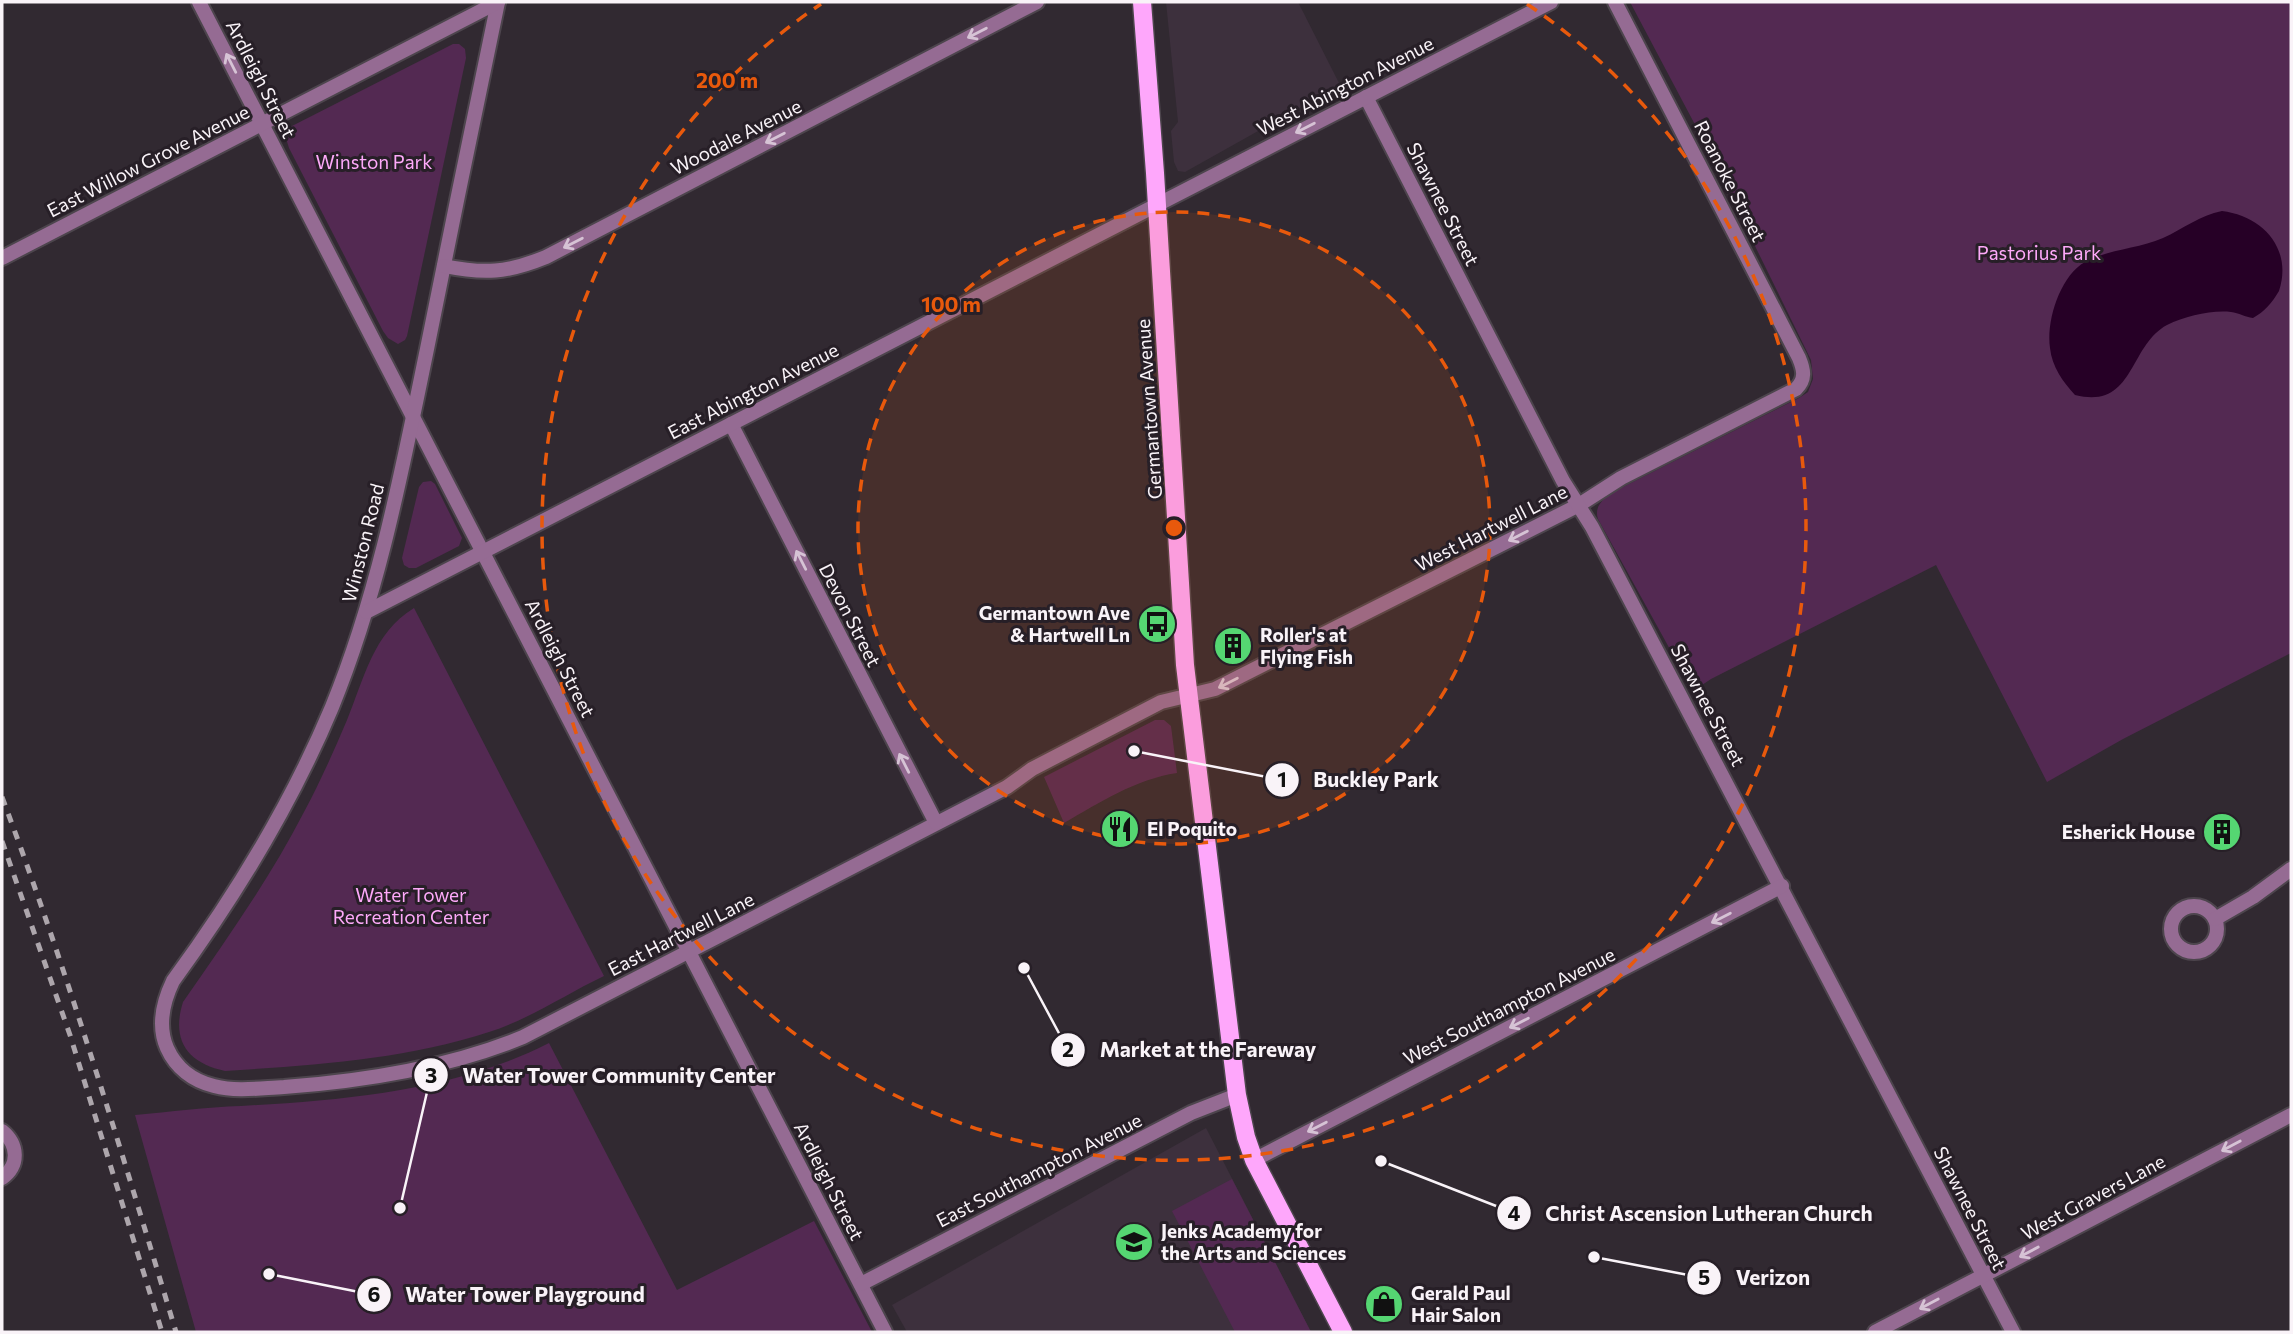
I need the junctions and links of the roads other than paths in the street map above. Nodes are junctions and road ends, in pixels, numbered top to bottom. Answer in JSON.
{"nodes":[{"id":1,"x":199,"y":2,"type":"edge"},
{"id":2,"x":498,"y":2,"type":"edge"},
{"id":3,"x":1037,"y":2,"type":"edge"},
{"id":4,"x":1142,"y":2,"type":"edge"},
{"id":5,"x":1551,"y":2,"type":"edge"},
{"id":6,"x":1615,"y":2,"type":"edge"},
{"id":7,"x":1366,"y":97,"type":"junction"},
{"id":8,"x":262,"y":123,"type":"junction"},
{"id":9,"x":1157,"y":204,"type":"junction"},
{"id":10,"x":2,"y":258,"type":"edge"},
{"id":11,"x":443,"y":266,"type":"junction"},
{"id":12,"x":1803,"y":380,"type":"joint"},
{"id":13,"x":414,"y":414,"type":"junction"},
{"id":14,"x":731,"y":424,"type":"junction"},
{"id":15,"x":1579,"y":505,"type":"junction"},
{"id":16,"x":484,"y":552,"type":"junction"},
{"id":17,"x":366,"y":612,"type":"junction"},
{"id":18,"x":1188,"y":695,"type":"junction"},
{"id":19,"x":936,"y":823,"type":"junction"},
{"id":20,"x":2291,"y":869,"type":"edge"},
{"id":21,"x":1782,"y":886,"type":"junction"},
{"id":22,"x":2214,"y":919,"type":"dead end"},
{"id":23,"x":689,"y":951,"type":"junction"},
{"id":24,"x":169,"y":1052,"type":"joint"},
{"id":25,"x":1237,"y":1095,"type":"junction"},
{"id":26,"x":2291,"y":1115,"type":"edge"},
{"id":27,"x":2,"y":1130,"type":"edge"},
{"id":28,"x":1254,"y":1160,"type":"junction"},
{"id":29,"x":2,"y":1178,"type":"edge"},
{"id":30,"x":1983,"y":1276,"type":"junction"},
{"id":31,"x":861,"y":1284,"type":"junction"},
{"id":32,"x":885,"y":1332,"type":"edge"},
{"id":33,"x":1343,"y":1332,"type":"edge"},
{"id":34,"x":1875,"y":1332,"type":"edge"},
{"id":35,"x":2013,"y":1332,"type":"edge"}],
"edges":[{"from":8,"to":1,"type":"street","name":"Ardleigh Street","one_way":true},
{"from":2,"to":8,"type":"street","name":"East Willow Grove Avenue"},
{"from":2,"to":11,"type":"street","name":"Winston Road"},
{"from":3,"to":11,"type":"street","name":"Woodale Avenue","one_way":true},
{"from":4,"to":9,"type":"main road","name":"Germantown Avenue"},
{"from":5,"to":7,"type":"street","name":"West Abington Avenue"},
{"from":6,"to":12,"type":"street","name":"Roanoke Street"},
{"from":7,"to":9,"type":"street","name":"West Abington Avenue","one_way":true},
{"from":7,"to":15,"type":"street","name":"Shawnee Street"},
{"from":8,"to":10,"type":"street","name":"East Willow Grove Avenue"},
{"from":8,"to":13,"type":"street","name":"Ardleigh Street"},
{"from":9,"to":14,"type":"street","name":"East Abington Avenue"},
{"from":9,"to":18,"type":"main road","name":"Germantown Avenue"},
{"from":11,"to":13,"type":"street","name":"Winston Road"},
{"from":12,"to":15,"type":"street","name":"West Hartwell Lane"},
{"from":13,"to":16,"type":"street","name":"Ardleigh Street"},
{"from":13,"to":17,"type":"street","name":"Winston Road"},
{"from":14,"to":16,"type":"street","name":"East Abington Avenue"},
{"from":19,"to":14,"type":"street","name":"Devon Street","one_way":true},
{"from":15,"to":18,"type":"street","name":"West Hartwell Lane","one_way":true},
{"from":15,"to":21,"type":"street","name":"Shawnee Street"},
{"from":16,"to":17,"type":"street","name":"East Abington Avenue"},
{"from":16,"to":23,"type":"street","name":"Ardleigh Street"},
{"from":17,"to":24,"type":"street","name":"Winston Road"},
{"from":18,"to":19,"type":"street","name":"East Hartwell Lane"},
{"from":18,"to":25,"type":"main road","name":"Germantown Avenue"},
{"from":19,"to":23,"type":"street","name":"East Hartwell Lane"},
{"from":20,"to":22,"type":"street"},
{"from":21,"to":28,"type":"street","name":"West Southampton Avenue","one_way":true},
{"from":21,"to":30,"type":"street","name":"Shawnee Street"},
{"from":23,"to":24,"type":"street","name":"East Hartwell Lane"},
{"from":23,"to":31,"type":"street","name":"Ardleigh Street"},
{"from":25,"to":28,"type":"main road","name":"Germantown Avenue"},
{"from":25,"to":31,"type":"street","name":"East Southampton Avenue"},
{"from":26,"to":30,"type":"street","name":"West Gravers Lane","one_way":true},
{"from":27,"to":29,"type":"street"},
{"from":28,"to":33,"type":"main road","name":"Germantown Avenue"},
{"from":30,"to":34,"type":"street","name":"West Gravers Lane","one_way":true},
{"from":30,"to":35,"type":"street","name":"Shawnee Street"},
{"from":31,"to":32,"type":"street","name":"Ardleigh Street"}]}
